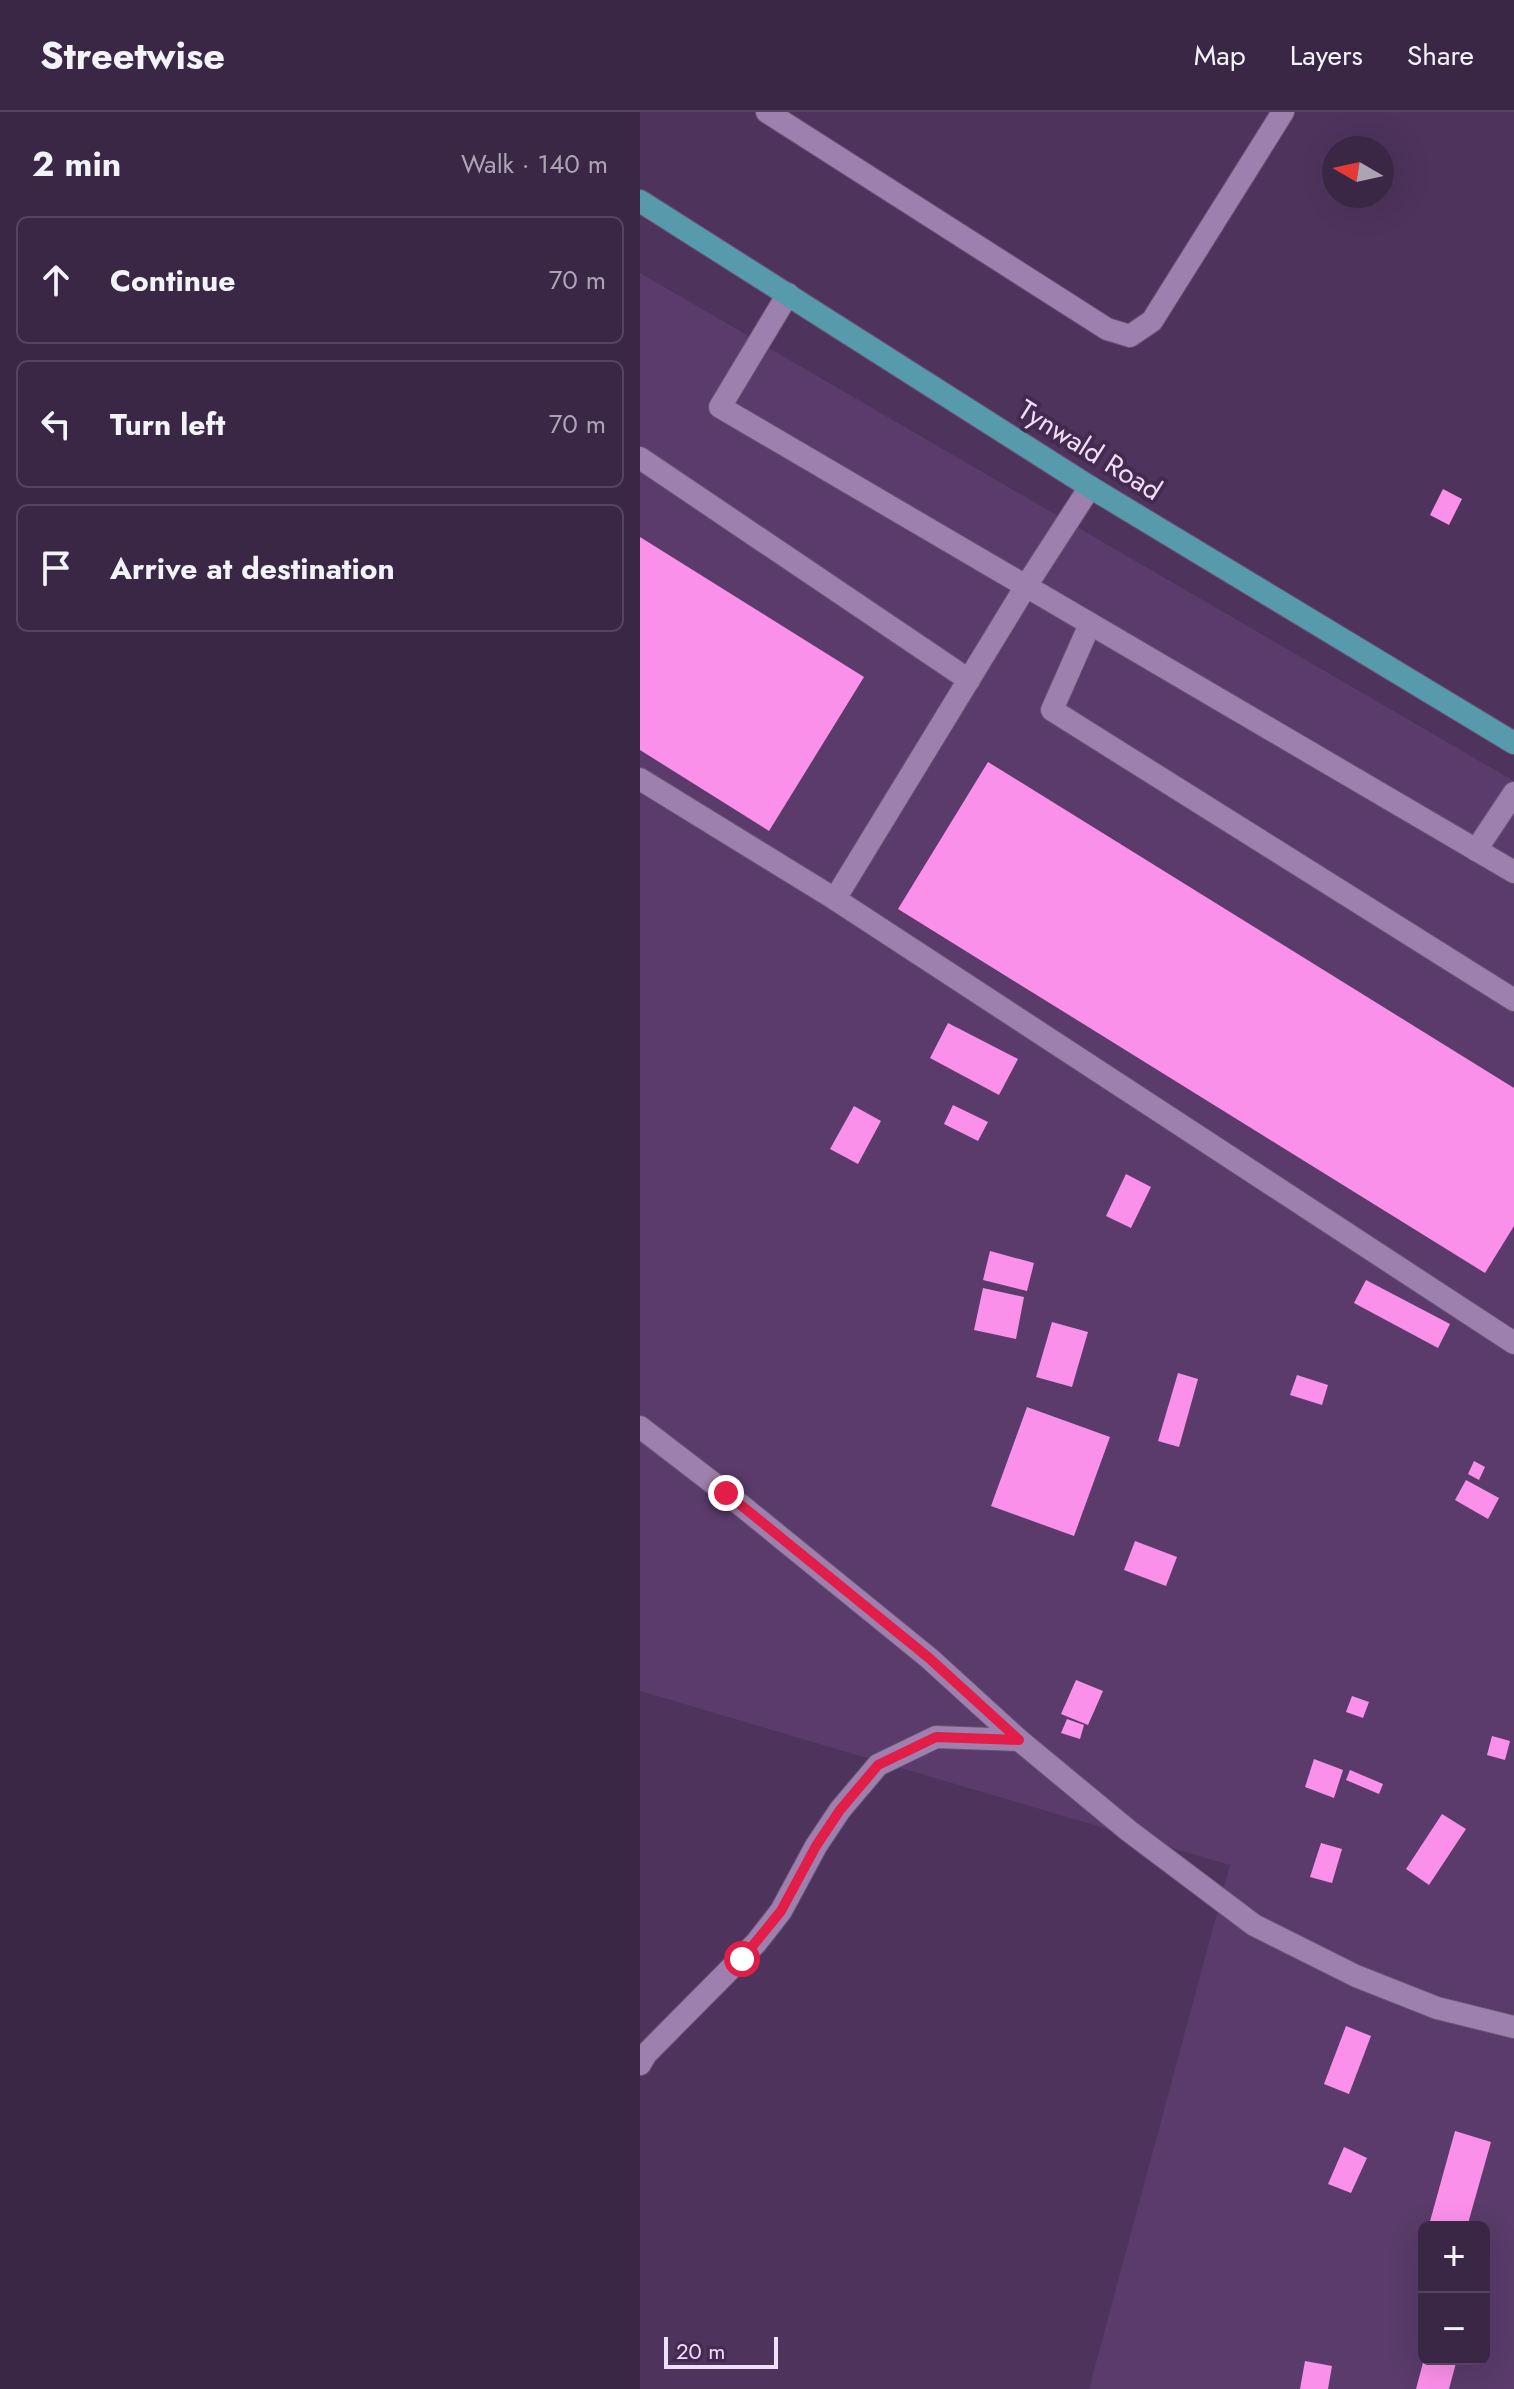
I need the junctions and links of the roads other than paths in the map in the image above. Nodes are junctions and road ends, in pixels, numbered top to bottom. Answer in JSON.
{"nodes":[{"id":1,"x":767,"y":112,"type":"edge"},
{"id":2,"x":1283,"y":112,"type":"edge"},
{"id":3,"x":640,"y":201,"type":"edge"},
{"id":4,"x":788,"y":294,"type":"junction"},
{"id":5,"x":640,"y":458,"type":"edge"},
{"id":6,"x":1090,"y":487,"type":"junction"},
{"id":7,"x":1026,"y":586,"type":"junction"},
{"id":8,"x":1090,"y":624,"type":"junction"},
{"id":9,"x":969,"y":680,"type":"junction"},
{"id":10,"x":1514,"y":743,"type":"edge"},
{"id":11,"x":640,"y":779,"type":"edge"},
{"id":12,"x":1514,"y":793,"type":"edge"},
{"id":13,"x":1476,"y":850,"type":"junction"},
{"id":14,"x":1514,"y":872,"type":"edge"},
{"id":15,"x":835,"y":899,"type":"junction"},
{"id":16,"x":1514,"y":1000,"type":"edge"},
{"id":17,"x":1514,"y":1343,"type":"edge"},
{"id":18,"x":640,"y":1427,"type":"edge"},
{"id":19,"x":1019,"y":1740,"type":"junction"},
{"id":20,"x":1514,"y":2027,"type":"edge"},
{"id":21,"x":640,"y":2064,"type":"edge"}],
"edges":[{"from":1,"to":2,"type":"street"},
{"from":3,"to":4,"type":"main road","name":"Tynwald Road"},
{"from":4,"to":6,"type":"main road","name":"Tynwald Road"},
{"from":4,"to":7,"type":"street"},
{"from":5,"to":9,"type":"street"},
{"from":6,"to":7,"type":"street"},
{"from":6,"to":10,"type":"main road","name":"Tynwald Road"},
{"from":7,"to":8,"type":"street"},
{"from":7,"to":9,"type":"street"},
{"from":8,"to":13,"type":"street"},
{"from":8,"to":16,"type":"street"},
{"from":9,"to":15,"type":"street"},
{"from":11,"to":15,"type":"street"},
{"from":12,"to":13,"type":"street"},
{"from":13,"to":14,"type":"street"},
{"from":15,"to":17,"type":"street"},
{"from":18,"to":19,"type":"street"},
{"from":19,"to":20,"type":"street"},
{"from":19,"to":21,"type":"street"}]}
